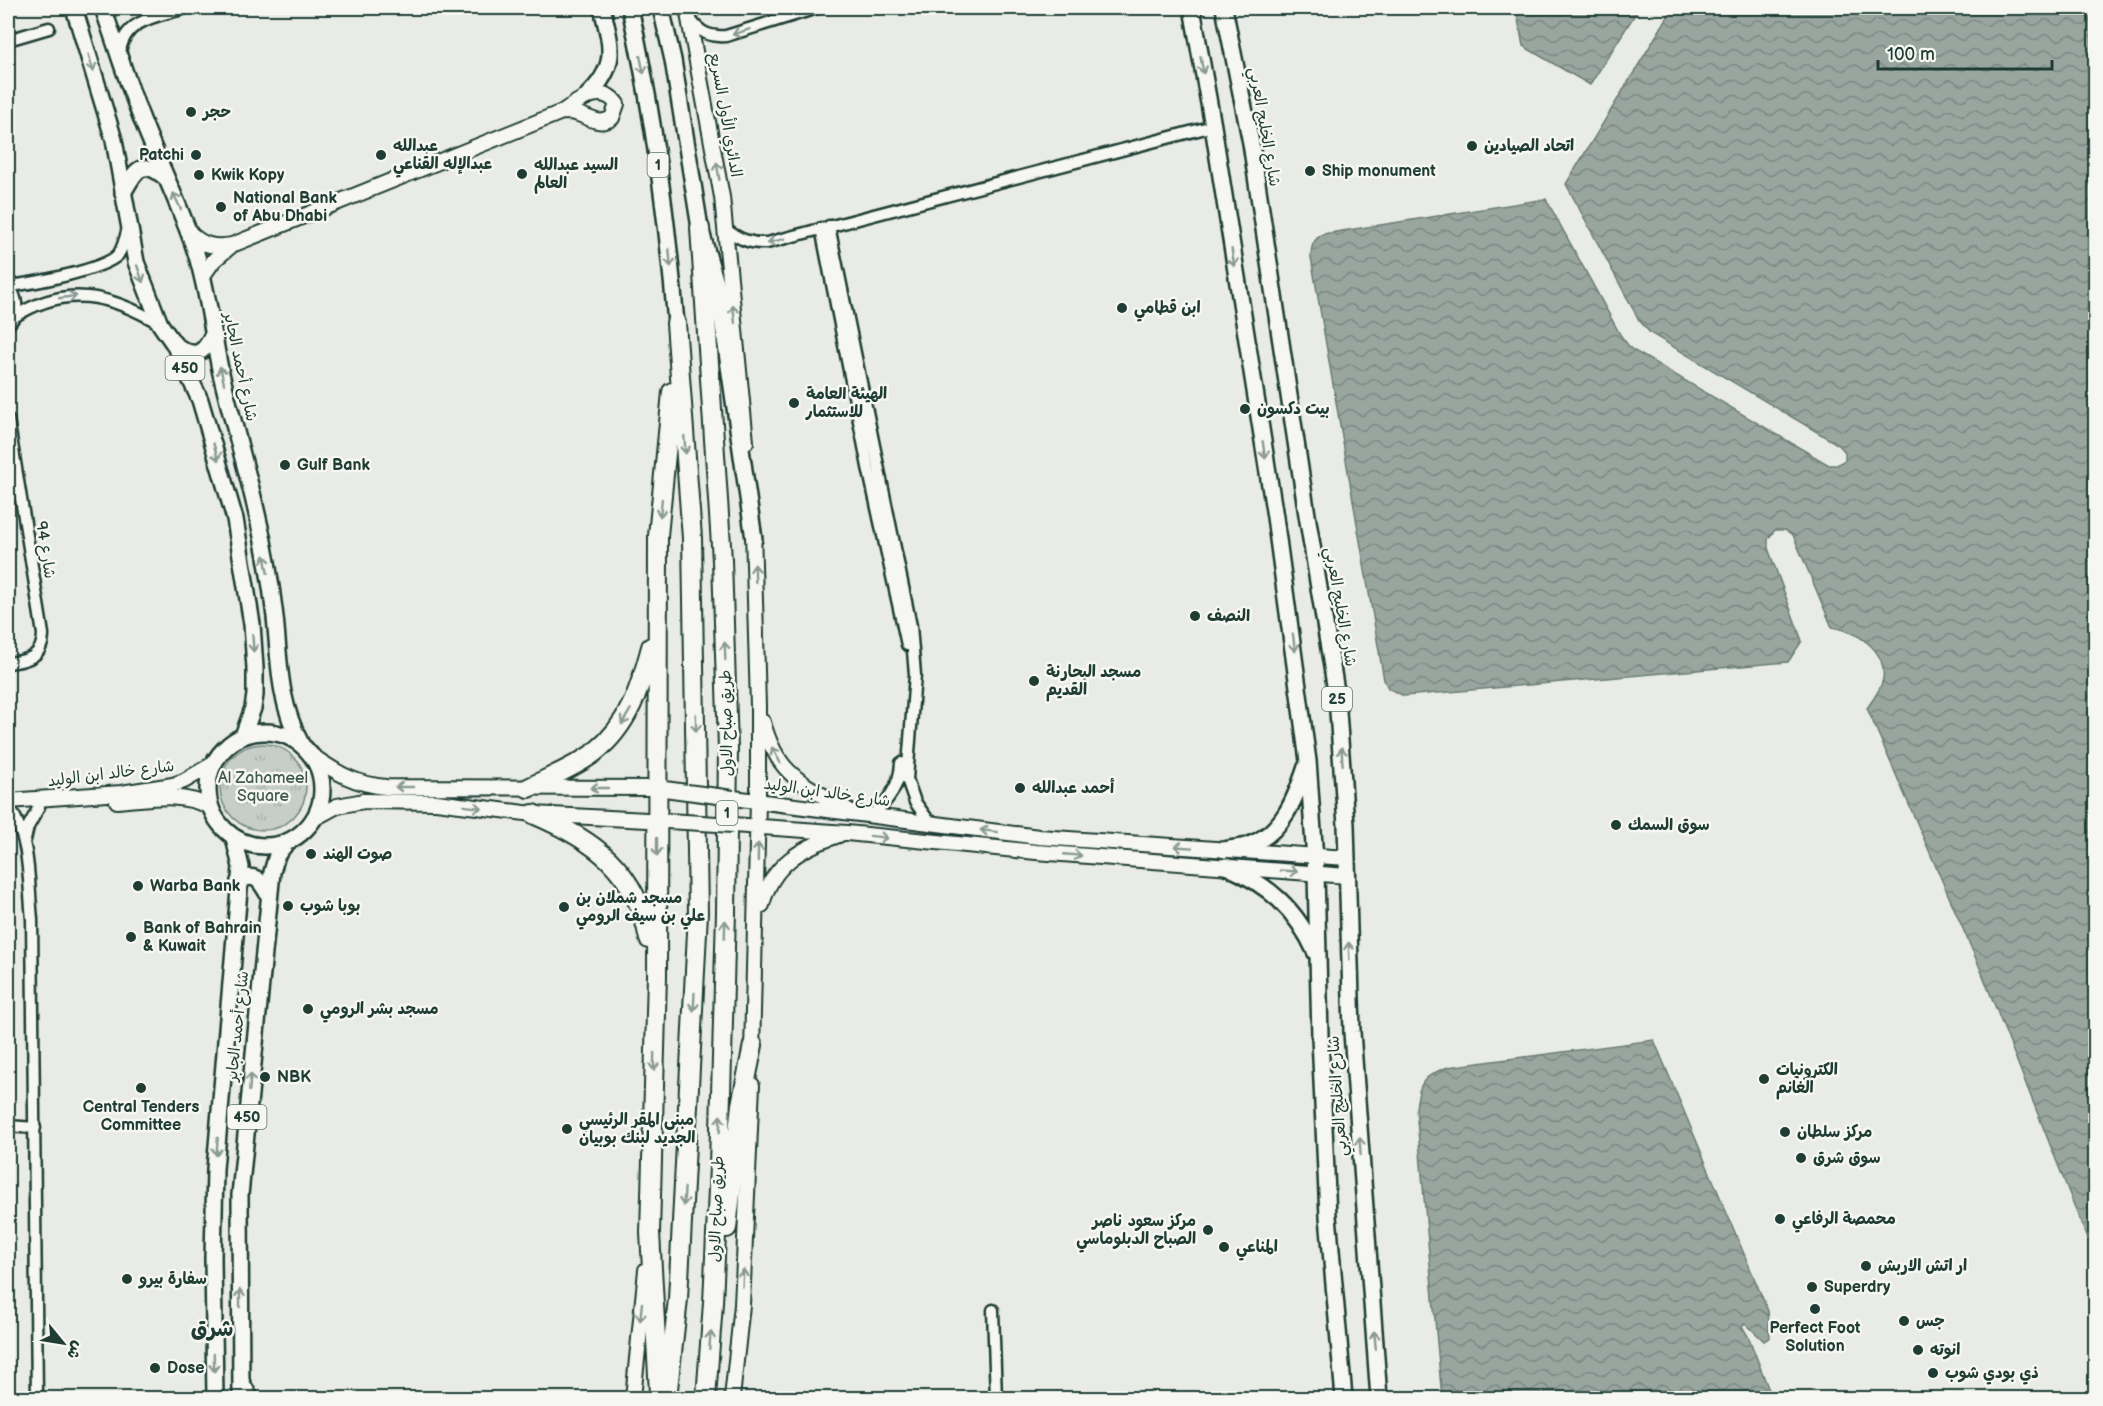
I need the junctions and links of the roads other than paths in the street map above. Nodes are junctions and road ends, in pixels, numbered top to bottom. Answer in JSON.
{"nodes":[{"id":1,"x":74,"y":8,"type":"edge"},
{"id":2,"x":103,"y":8,"type":"edge"},
{"id":3,"x":186,"y":8,"type":"edge"},
{"id":4,"x":602,"y":8,"type":"edge"},
{"id":5,"x":630,"y":8,"type":"edge"},
{"id":6,"x":661,"y":8,"type":"edge"},
{"id":7,"x":817,"y":8,"type":"edge"},
{"id":8,"x":1192,"y":8,"type":"edge"},
{"id":9,"x":1224,"y":8,"type":"edge"},
{"id":10,"x":688,"y":13,"type":"edge"},
{"id":11,"x":49,"y":28,"type":"dead end"},
{"id":12,"x":8,"y":40,"type":"edge"},
{"id":13,"x":120,"y":56,"type":"junction"},
{"id":14,"x":588,"y":96,"type":"junction"},
{"id":15,"x":562,"y":112,"type":"junction"},
{"id":16,"x":1213,"y":126,"type":"junction"},
{"id":17,"x":166,"y":178,"type":"junction"},
{"id":18,"x":123,"y":193,"type":"junction"},
{"id":19,"x":825,"y":227,"type":"junction"},
{"id":20,"x":129,"y":228,"type":"junction"},
{"id":21,"x":700,"y":228,"type":"junction"},
{"id":22,"x":725,"y":229,"type":"junction"},
{"id":23,"x":189,"y":233,"type":"junction"},
{"id":24,"x":232,"y":245,"type":"junction"},
{"id":25,"x":202,"y":277,"type":"junction"},
{"id":26,"x":8,"y":286,"type":"edge"},
{"id":27,"x":10,"y":323,"type":"edge"},
{"id":28,"x":676,"y":323,"type":"joint"},
{"id":29,"x":160,"y":324,"type":"junction"},
{"id":30,"x":213,"y":334,"type":"junction"},
{"id":31,"x":174,"y":345,"type":"junction"},
{"id":32,"x":677,"y":346,"type":"junction"},
{"id":33,"x":8,"y":419,"type":"edge"},
{"id":34,"x":754,"y":539,"type":"junction"},
{"id":35,"x":657,"y":622,"type":"junction"},
{"id":36,"x":8,"y":663,"type":"edge"},
{"id":37,"x":278,"y":663,"type":"junction"},
{"id":38,"x":255,"y":668,"type":"junction"},
{"id":39,"x":758,"y":706,"type":"junction"},
{"id":40,"x":243,"y":736,"type":"junction"},
{"id":41,"x":306,"y":750,"type":"junction"},
{"id":42,"x":1308,"y":761,"type":"junction"},
{"id":43,"x":213,"y":764,"type":"junction"},
{"id":44,"x":904,"y":772,"type":"junction"},
{"id":45,"x":528,"y":788,"type":"junction"},
{"id":46,"x":657,"y":788,"type":"junction"},
{"id":47,"x":758,"y":801,"type":"junction"},
{"id":48,"x":9,"y":807,"type":"edge"},
{"id":49,"x":39,"y":807,"type":"junction"},
{"id":50,"x":210,"y":807,"type":"junction"},
{"id":51,"x":532,"y":814,"type":"junction"},
{"id":52,"x":855,"y":814,"type":"junction"},
{"id":53,"x":870,"y":816,"type":"junction"},
{"id":54,"x":314,"y":819,"type":"junction"},
{"id":55,"x":657,"y":820,"type":"junction"},
{"id":56,"x":931,"y":824,"type":"junction"},
{"id":57,"x":758,"y":827,"type":"junction"},
{"id":58,"x":847,"y":833,"type":"junction"},
{"id":59,"x":234,"y":838,"type":"junction"},
{"id":60,"x":287,"y":842,"type":"junction"},
{"id":61,"x":25,"y":843,"type":"junction"},
{"id":62,"x":1225,"y":850,"type":"junction"},
{"id":63,"x":1315,"y":856,"type":"junction"},
{"id":64,"x":1347,"y":858,"type":"junction"},
{"id":65,"x":1226,"y":866,"type":"junction"},
{"id":66,"x":1316,"y":873,"type":"junction"},
{"id":67,"x":1347,"y":876,"type":"junction"},
{"id":68,"x":239,"y":881,"type":"junction"},
{"id":69,"x":269,"y":896,"type":"junction"},
{"id":70,"x":756,"y":924,"type":"junction"},
{"id":71,"x":1318,"y":958,"type":"junction"},
{"id":72,"x":657,"y":976,"type":"junction"},
{"id":73,"x":753,"y":1045,"type":"junction"},
{"id":74,"x":8,"y":1126,"type":"edge"},
{"id":75,"x":35,"y":1128,"type":"junction"},
{"id":76,"x":650,"y":1233,"type":"junction"},
{"id":77,"x":713,"y":1303,"type":"junction"},
{"id":78,"x":993,"y":1310,"type":"dead end"},
{"id":79,"x":240,"y":1374,"type":"junction"},
{"id":80,"x":37,"y":1398,"type":"edge"},
{"id":81,"x":215,"y":1398,"type":"edge"},
{"id":82,"x":241,"y":1398,"type":"edge"},
{"id":83,"x":253,"y":1398,"type":"edge"},
{"id":84,"x":633,"y":1398,"type":"edge"},
{"id":85,"x":659,"y":1398,"type":"edge"},
{"id":86,"x":667,"y":1398,"type":"edge"},
{"id":87,"x":706,"y":1398,"type":"edge"},
{"id":88,"x":732,"y":1398,"type":"edge"},
{"id":89,"x":996,"y":1398,"type":"edge"},
{"id":90,"x":1344,"y":1398,"type":"edge"},
{"id":91,"x":1379,"y":1398,"type":"edge"}],
"edges":[{"from":1,"to":18,"type":"main road","number":"450","one_way":true},
{"from":2,"to":13,"type":"main road","name":"شارع أحمد الجابر","number":"450"},
{"from":3,"to":13,"type":"street"},
{"from":4,"to":14,"type":"main road"},
{"from":5,"to":28,"type":"main road","number":"1","one_way":true},
{"from":6,"to":21,"type":"main road","number":"1"},
{"from":7,"to":10,"type":"street","one_way":true},
{"from":8,"to":16,"type":"main road","name":"شارع الخليج العربي","number":"25","one_way":true},
{"from":64,"to":9,"type":"main road","name":"شارع الخليج العربي","number":"25","one_way":true},
{"from":22,"to":10,"type":"main road","name":"الدائري الأول السريع","one_way":true},
{"from":11,"to":12,"type":"street"},
{"from":13,"to":17,"type":"main road","name":"شارع أحمد الجابر","number":"450"},
{"from":14,"to":15,"type":"main road"},
{"from":14,"to":15,"type":"main road"},
{"from":15,"to":24,"type":"main road"},
{"from":16,"to":19,"type":"street"},
{"from":16,"to":42,"type":"main road","name":"شارع الخليج العربي","number":"25","one_way":true},
{"from":17,"to":18,"type":"main road"},
{"from":23,"to":17,"type":"main road","name":"شارع أحمد الجابر","number":"450","one_way":true},
{"from":18,"to":20,"type":"main road","number":"450"},
{"from":19,"to":22,"type":"street","one_way":true},
{"from":19,"to":44,"type":"street"},
{"from":20,"to":26,"type":"street"},
{"from":20,"to":29,"type":"main road","number":"450","one_way":true},
{"from":21,"to":34,"type":"main road"},
{"from":77,"to":21,"type":"highway","name":"طريق صباح الاول","number":"1","one_way":true},
{"from":34,"to":22,"type":"main road","name":"طريق صباح الاول","one_way":true},
{"from":23,"to":24,"type":"main road"},
{"from":23,"to":25,"type":"main road","name":"شارع أحمد الجابر","number":"450"},
{"from":24,"to":25,"type":"main road"},
{"from":25,"to":30,"type":"main road","name":"شارع أحمد الجابر","number":"450"},
{"from":26,"to":27,"type":"street"},
{"from":27,"to":29,"type":"street","one_way":true},
{"from":28,"to":32,"type":"highway","name":"طريق صباح الاول","number":"1"},
{"from":29,"to":31,"type":"main road","number":"450"},
{"from":30,"to":31,"type":"main road"},
{"from":37,"to":30,"type":"main road","name":"شارع أحمد الجابر","number":"450","one_way":true},
{"from":31,"to":38,"type":"main road","number":"450","one_way":true},
{"from":32,"to":35,"type":"highway","one_way":true},
{"from":32,"to":86,"type":"highway","name":"طريق صباح الاول","number":"1","one_way":true},
{"from":33,"to":36,"type":"street","name":"شارع 94"},
{"from":39,"to":34,"type":"main road","name":"طريق صباح الاول","one_way":true},
{"from":35,"to":45,"type":"highway","one_way":true},
{"from":35,"to":46,"type":"highway"},
{"from":37,"to":38,"type":"main road"},
{"from":37,"to":41,"type":"main road","name":"شارع أحمد الجابر","number":"450"},
{"from":38,"to":40,"type":"main road","number":"450"},
{"from":39,"to":47,"type":"main road","name":"طريق صباح الاول"},
{"from":52,"to":39,"type":"main road","one_way":true},
{"from":40,"to":41,"type":"main road"},
{"from":40,"to":43,"type":"main road"},
{"from":45,"to":41,"type":"main road","name":"شارع خالد ابن الوليد","one_way":true},
{"from":41,"to":54,"type":"main road","number":"450"},
{"from":42,"to":62,"type":"main road"},
{"from":42,"to":63,"type":"main road","name":"شارع الخليج العربي","number":"25"},
{"from":43,"to":48,"type":"main road","name":"شارع خالد ابن الوليد"},
{"from":43,"to":50,"type":"main road"},
{"from":44,"to":53,"type":"street"},
{"from":44,"to":56,"type":"street"},
{"from":46,"to":45,"type":"main road","name":"شارع خالد ابن الوليد","one_way":true},
{"from":46,"to":47,"type":"main road","name":"شارع خالد ابن الوليد","bridge":true},
{"from":46,"to":55,"type":"highway"},
{"from":47,"to":52,"type":"main road","name":"شارع خالد ابن الوليد"},
{"from":47,"to":57,"type":"main road","name":"طريق صباح الاول"},
{"from":48,"to":49,"type":"main road","name":"شارع خالد ابن الوليد"},
{"from":48,"to":61,"type":"street"},
{"from":49,"to":50,"type":"main road","name":"شارع خالد ابن الوليد"},
{"from":49,"to":61,"type":"street"},
{"from":50,"to":59,"type":"main road","number":"450"},
{"from":54,"to":51,"type":"main road","one_way":true},
{"from":51,"to":55,"type":"main road"},
{"from":51,"to":72,"type":"highway"},
{"from":52,"to":53,"type":"main road","name":"شارع خالد ابن الوليد"},
{"from":53,"to":56,"type":"main road","name":"شارع خالد ابن الوليد"},
{"from":54,"to":60,"type":"main road","number":"450"},
{"from":55,"to":57,"type":"main road","bridge":true},
{"from":55,"to":72,"type":"highway","one_way":true},
{"from":62,"to":56,"type":"main road","name":"شارع خالد ابن الوليد","one_way":true},
{"from":57,"to":58,"type":"main road"},
{"from":70,"to":57,"type":"main road","name":"طريق صباح الاول","one_way":true},
{"from":58,"to":65,"type":"main road","one_way":true},
{"from":58,"to":70,"type":"main road"},
{"from":59,"to":60,"type":"main road"},
{"from":59,"to":68,"type":"main road","name":"شارع أحمد الجابر","number":"450"},
{"from":60,"to":69,"type":"main road","name":"شارع أحمد الجابر","number":"450"},
{"from":61,"to":75,"type":"street"},
{"from":62,"to":63,"type":"main road","name":"شارع خالد ابن الوليد"},
{"from":63,"to":64,"type":"main road","name":"شارع خالد ابن الوليد"},
{"from":63,"to":66,"type":"main road","name":"شارع الخليج العربي","number":"25"},
{"from":64,"to":67,"type":"main road","name":"شارع الخليج العربي","number":"25"},
{"from":65,"to":66,"type":"main road","one_way":true},
{"from":65,"to":71,"type":"main road"},
{"from":66,"to":67,"type":"main road"},
{"from":66,"to":71,"type":"main road","name":"شارع الخليج العربي","number":"25"},
{"from":91,"to":67,"type":"main road","name":"شارع الخليج العربي","number":"25","one_way":true},
{"from":68,"to":69,"type":"main road"},
{"from":68,"to":81,"type":"main road","name":"شارع أحمد الجابر","number":"450","one_way":true},
{"from":79,"to":69,"type":"main road","name":"شارع أحمد الجابر","number":"450","one_way":true},
{"from":70,"to":73,"type":"main road","name":"طريق صباح الاول"},
{"from":71,"to":90,"type":"main road","name":"شارع الخليج العربي","number":"25"},
{"from":72,"to":76,"type":"highway","one_way":true},
{"from":73,"to":77,"type":"highway"},
{"from":88,"to":73,"type":"main road","name":"طريق صباح الاول","one_way":true},
{"from":74,"to":75,"type":"street"},
{"from":75,"to":80,"type":"street"},
{"from":76,"to":84,"type":"main road","one_way":true},
{"from":76,"to":85,"type":"highway"},
{"from":87,"to":77,"type":"highway","name":"طريق صباح الاول","number":"1","one_way":true},
{"from":78,"to":89,"type":"street"},
{"from":79,"to":82,"type":"main road","name":"شارع أحمد الجابر","number":"450"},
{"from":79,"to":83,"type":"street"}]}
